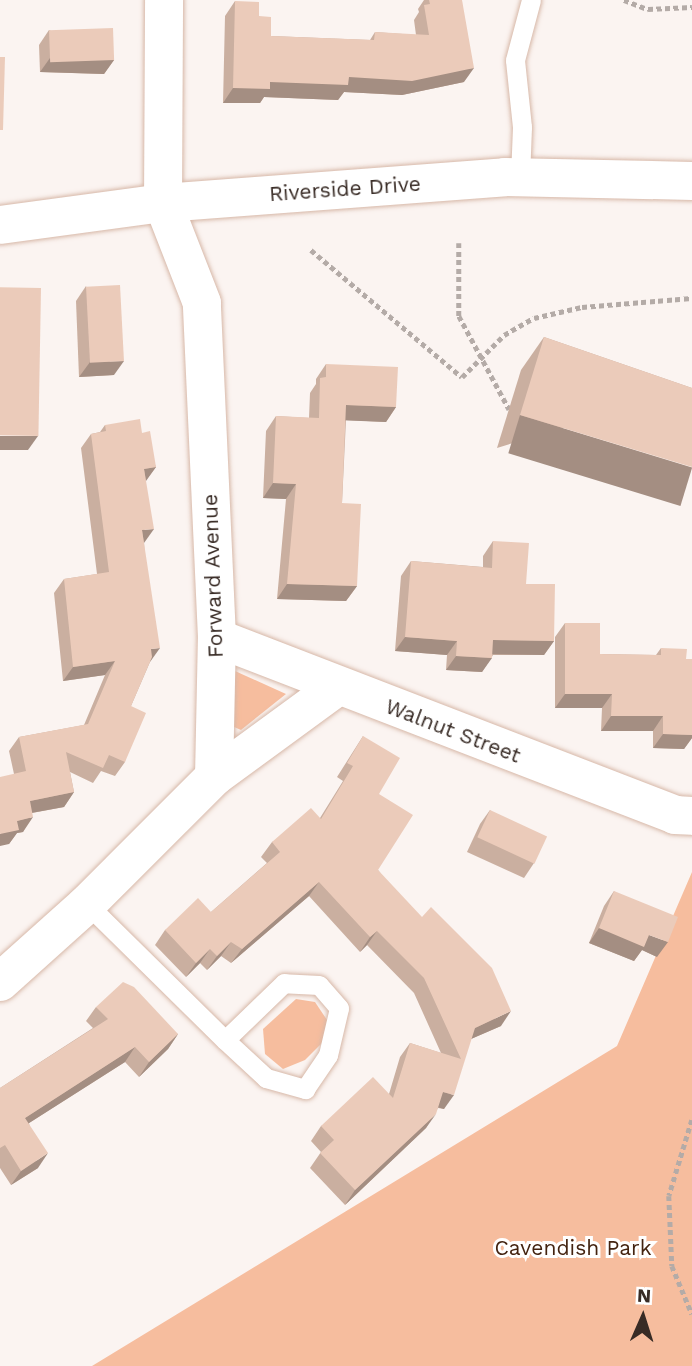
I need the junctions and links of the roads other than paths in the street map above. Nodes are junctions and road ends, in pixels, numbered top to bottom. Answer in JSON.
{"nodes":[{"id":1,"x":164,"y":0,"type":"edge"},
{"id":2,"x":531,"y":0,"type":"edge"},
{"id":3,"x":520,"y":177,"type":"junction"},
{"id":4,"x":692,"y":181,"type":"edge"},
{"id":5,"x":163,"y":203,"type":"junction"},
{"id":6,"x":0,"y":225,"type":"edge"},
{"id":7,"x":217,"y":638,"type":"junction"},
{"id":8,"x":338,"y":687,"type":"junction"},
{"id":9,"x":214,"y":777,"type":"junction"},
{"id":10,"x":692,"y":816,"type":"edge"},
{"id":11,"x":87,"y":904,"type":"junction"},
{"id":12,"x":0,"y":982,"type":"edge"},
{"id":13,"x":225,"y":1040,"type":"junction"}],
"edges":[{"from":1,"to":5,"type":"street"},
{"from":2,"to":3,"type":"lane"},
{"from":3,"to":4,"type":"street","name":"Riverside Drive"},
{"from":3,"to":5,"type":"street","name":"Riverside Drive"},
{"from":5,"to":6,"type":"street","name":"Riverside Drive"},
{"from":5,"to":7,"type":"street","name":"Forward Avenue"},
{"from":7,"to":8,"type":"street","name":"Walnut Street"},
{"from":7,"to":9,"type":"street","name":"Forward Avenue"},
{"from":8,"to":9,"type":"street"},
{"from":8,"to":10,"type":"street","name":"Walnut Street"},
{"from":9,"to":11,"type":"street"},
{"from":11,"to":12,"type":"street"},
{"from":11,"to":13,"type":"lane"},
{"from":13,"to":13,"type":"lane"}]}
